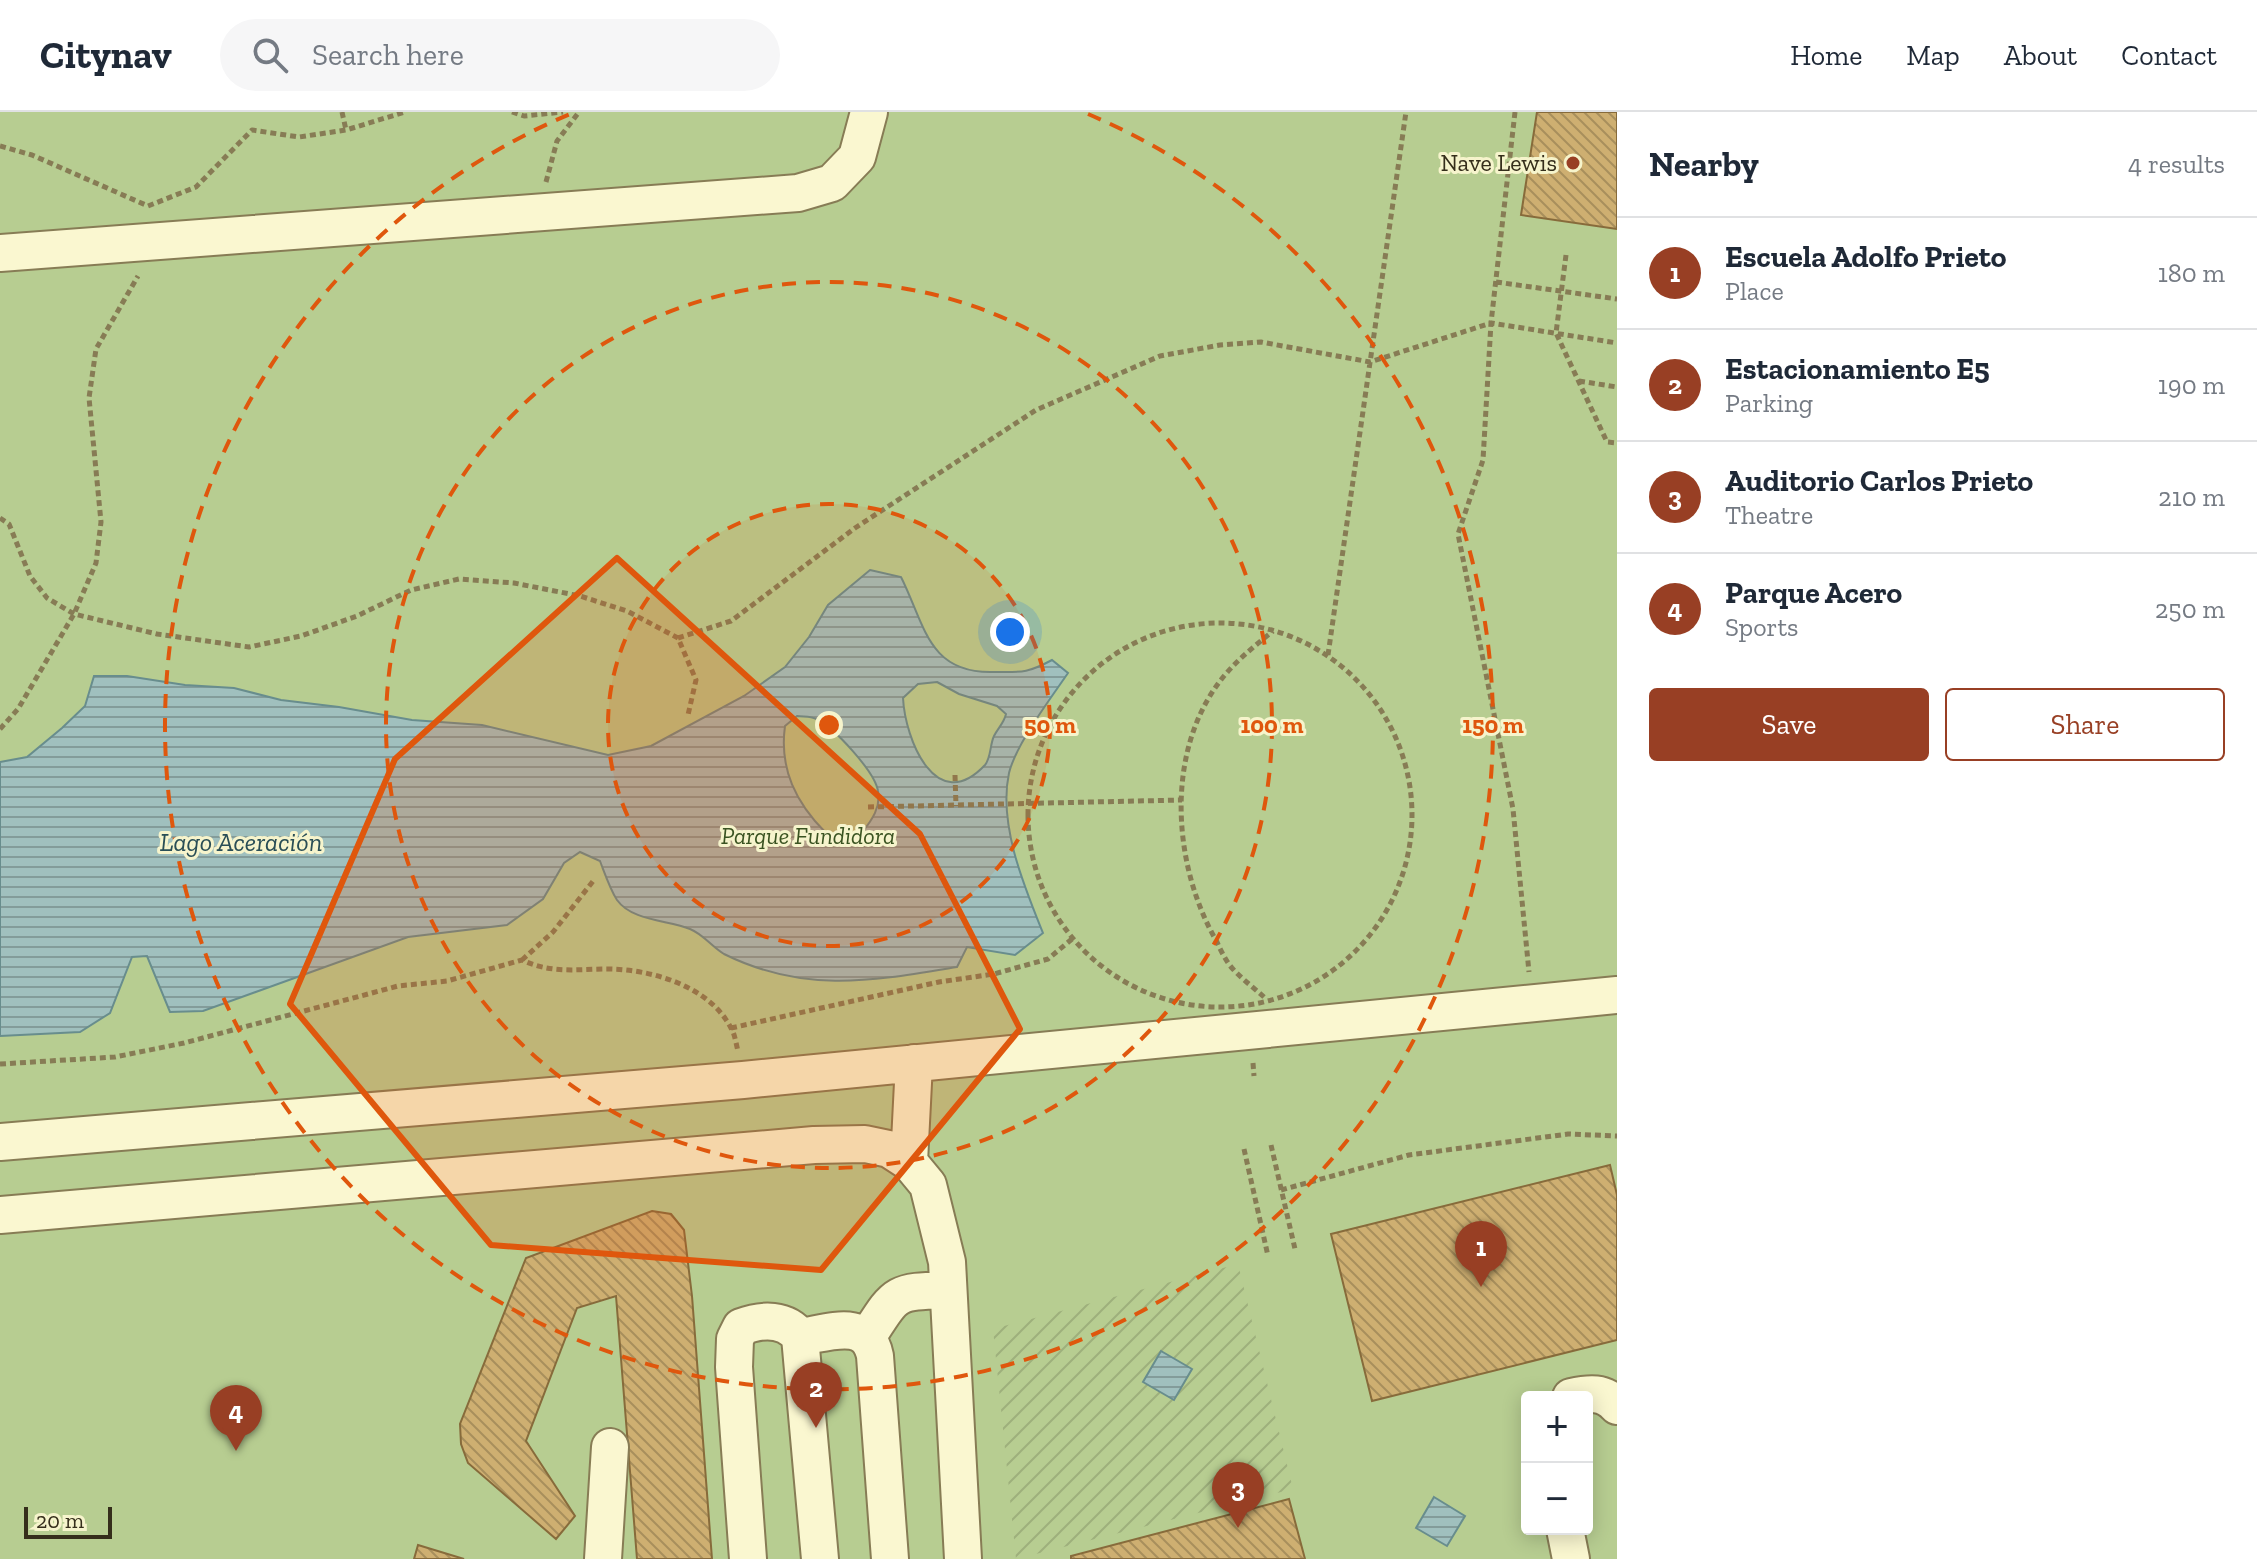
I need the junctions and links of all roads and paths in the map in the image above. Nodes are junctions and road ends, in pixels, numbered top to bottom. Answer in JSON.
{"nodes":[{"id":1,"x":342,"y":112,"type":"edge"},
{"id":2,"x":405,"y":112,"type":"edge"},
{"id":3,"x":512,"y":112,"type":"edge"},
{"id":4,"x":563,"y":112,"type":"edge"},
{"id":5,"x":579,"y":112,"type":"edge"},
{"id":6,"x":869,"y":112,"type":"edge"},
{"id":7,"x":1406,"y":112,"type":"edge"},
{"id":8,"x":1515,"y":112,"type":"edge"},
{"id":9,"x":346,"y":130,"type":"junction"},
{"id":10,"x":0,"y":146,"type":"edge"},
{"id":11,"x":538,"y":212,"type":"junction"},
{"id":12,"x":160,"y":241,"type":"junction"},
{"id":13,"x":0,"y":253,"type":"edge"},
{"id":14,"x":1566,"y":255,"type":"dead end"},
{"id":15,"x":1496,"y":282,"type":"junction"},
{"id":16,"x":1561,"y":290,"type":"junction"},
{"id":17,"x":1617,"y":299,"type":"edge"},
{"id":18,"x":1491,"y":323,"type":"junction"},
{"id":19,"x":1556,"y":333,"type":"junction"},
{"id":20,"x":1617,"y":343,"type":"edge"},
{"id":21,"x":1370,"y":362,"type":"junction"},
{"id":22,"x":1578,"y":381,"type":"junction"},
{"id":23,"x":1617,"y":387,"type":"edge"},
{"id":24,"x":1617,"y":443,"type":"edge"},
{"id":25,"x":0,"y":518,"type":"edge"},
{"id":26,"x":74,"y":614,"type":"junction"},
{"id":27,"x":1274,"y":630,"type":"junction"},
{"id":28,"x":678,"y":638,"type":"junction"},
{"id":29,"x":1328,"y":655,"type":"junction"},
{"id":30,"x":688,"y":715,"type":"dead end"},
{"id":31,"x":0,"y":729,"type":"edge"},
{"id":32,"x":955,"y":775,"type":"dead end"},
{"id":33,"x":1182,"y":800,"type":"junction"},
{"id":34,"x":1027,"y":805,"type":"junction"},
{"id":35,"x":956,"y":806,"type":"junction"},
{"id":36,"x":868,"y":807,"type":"dead end"},
{"id":37,"x":594,"y":880,"type":"dead end"},
{"id":38,"x":1072,"y":939,"type":"junction"},
{"id":39,"x":522,"y":960,"type":"junction"},
{"id":40,"x":1617,"y":995,"type":"edge"},
{"id":41,"x":1268,"y":1001,"type":"junction"},
{"id":42,"x":1532,"y":1001,"type":"junction"},
{"id":43,"x":731,"y":1028,"type":"junction"},
{"id":44,"x":914,"y":1063,"type":"junction"},
{"id":45,"x":0,"y":1064,"type":"edge"},
{"id":46,"x":743,"y":1080,"type":"junction"},
{"id":47,"x":1617,"y":1136,"type":"edge"},
{"id":48,"x":0,"y":1142,"type":"edge"},
{"id":49,"x":1271,"y":1145,"type":"dead end"},
{"id":50,"x":1244,"y":1149,"type":"dead end"},
{"id":51,"x":909,"y":1162,"type":"junction"},
{"id":52,"x":1281,"y":1190,"type":"junction"},
{"id":53,"x":0,"y":1215,"type":"edge"},
{"id":54,"x":1295,"y":1249,"type":"dead end"},
{"id":55,"x":1268,"y":1256,"type":"dead end"},
{"id":56,"x":948,"y":1290,"type":"junction"},
{"id":57,"x":868,"y":1336,"type":"junction"},
{"id":58,"x":800,"y":1337,"type":"junction"},
{"id":59,"x":1593,"y":1395,"type":"edge"},
{"id":60,"x":1617,"y":1406,"type":"edge"},
{"id":61,"x":610,"y":1447,"type":"dead end"},
{"id":62,"x":1566,"y":1535,"type":"edge"},
{"id":63,"x":603,"y":1559,"type":"edge"},
{"id":64,"x":748,"y":1559,"type":"edge"},
{"id":65,"x":820,"y":1559,"type":"edge"},
{"id":66,"x":890,"y":1559,"type":"edge"},
{"id":67,"x":963,"y":1559,"type":"edge"},
{"id":68,"x":1571,"y":1559,"type":"edge"}],
"edges":[{"from":1,"to":9,"type":"path"},
{"from":2,"to":9,"type":"path"},
{"from":3,"to":4,"type":"path"},
{"from":5,"to":11,"type":"path"},
{"from":6,"to":11,"type":"street"},
{"from":7,"to":21,"type":"path"},
{"from":8,"to":15,"type":"path"},
{"from":9,"to":10,"type":"path"},
{"from":11,"to":12,"type":"street"},
{"from":12,"to":13,"type":"street"},
{"from":12,"to":26,"type":"path"},
{"from":14,"to":16,"type":"path"},
{"from":15,"to":16,"type":"path"},
{"from":15,"to":18,"type":"path"},
{"from":16,"to":17,"type":"path"},
{"from":16,"to":19,"type":"path"},
{"from":18,"to":19,"type":"path"},
{"from":18,"to":21,"type":"path"},
{"from":18,"to":42,"type":"path"},
{"from":19,"to":20,"type":"path"},
{"from":19,"to":22,"type":"path"},
{"from":21,"to":28,"type":"path"},
{"from":21,"to":29,"type":"path"},
{"from":22,"to":23,"type":"path"},
{"from":22,"to":24,"type":"path"},
{"from":25,"to":26,"type":"path"},
{"from":26,"to":28,"type":"path"},
{"from":26,"to":31,"type":"path"},
{"from":27,"to":29,"type":"path"},
{"from":27,"to":33,"type":"path"},
{"from":27,"to":34,"type":"path"},
{"from":28,"to":30,"type":"path"},
{"from":29,"to":41,"type":"path"},
{"from":32,"to":35,"type":"path"},
{"from":33,"to":34,"type":"path"},
{"from":33,"to":41,"type":"path"},
{"from":34,"to":35,"type":"path"},
{"from":34,"to":38,"type":"path"},
{"from":35,"to":36,"type":"path"},
{"from":37,"to":39,"type":"path"},
{"from":38,"to":41,"type":"path"},
{"from":38,"to":43,"type":"path"},
{"from":39,"to":43,"type":"path"},
{"from":39,"to":45,"type":"path"},
{"from":40,"to":42,"type":"street"},
{"from":42,"to":44,"type":"street"},
{"from":43,"to":46,"type":"path"},
{"from":44,"to":46,"type":"street"},
{"from":44,"to":51,"type":"street"},
{"from":46,"to":48,"type":"street"},
{"from":47,"to":52,"type":"path"},
{"from":49,"to":52,"type":"path"},
{"from":50,"to":55,"type":"path"},
{"from":51,"to":53,"type":"street"},
{"from":51,"to":56,"type":"street"},
{"from":52,"to":54,"type":"path"},
{"from":56,"to":57,"type":"street"},
{"from":56,"to":67,"type":"street"},
{"from":57,"to":58,"type":"street"},
{"from":57,"to":66,"type":"street"},
{"from":58,"to":64,"type":"street"},
{"from":58,"to":65,"type":"street"},
{"from":59,"to":60,"type":"street"},
{"from":61,"to":63,"type":"street"},
{"from":62,"to":68,"type":"street"}]}
